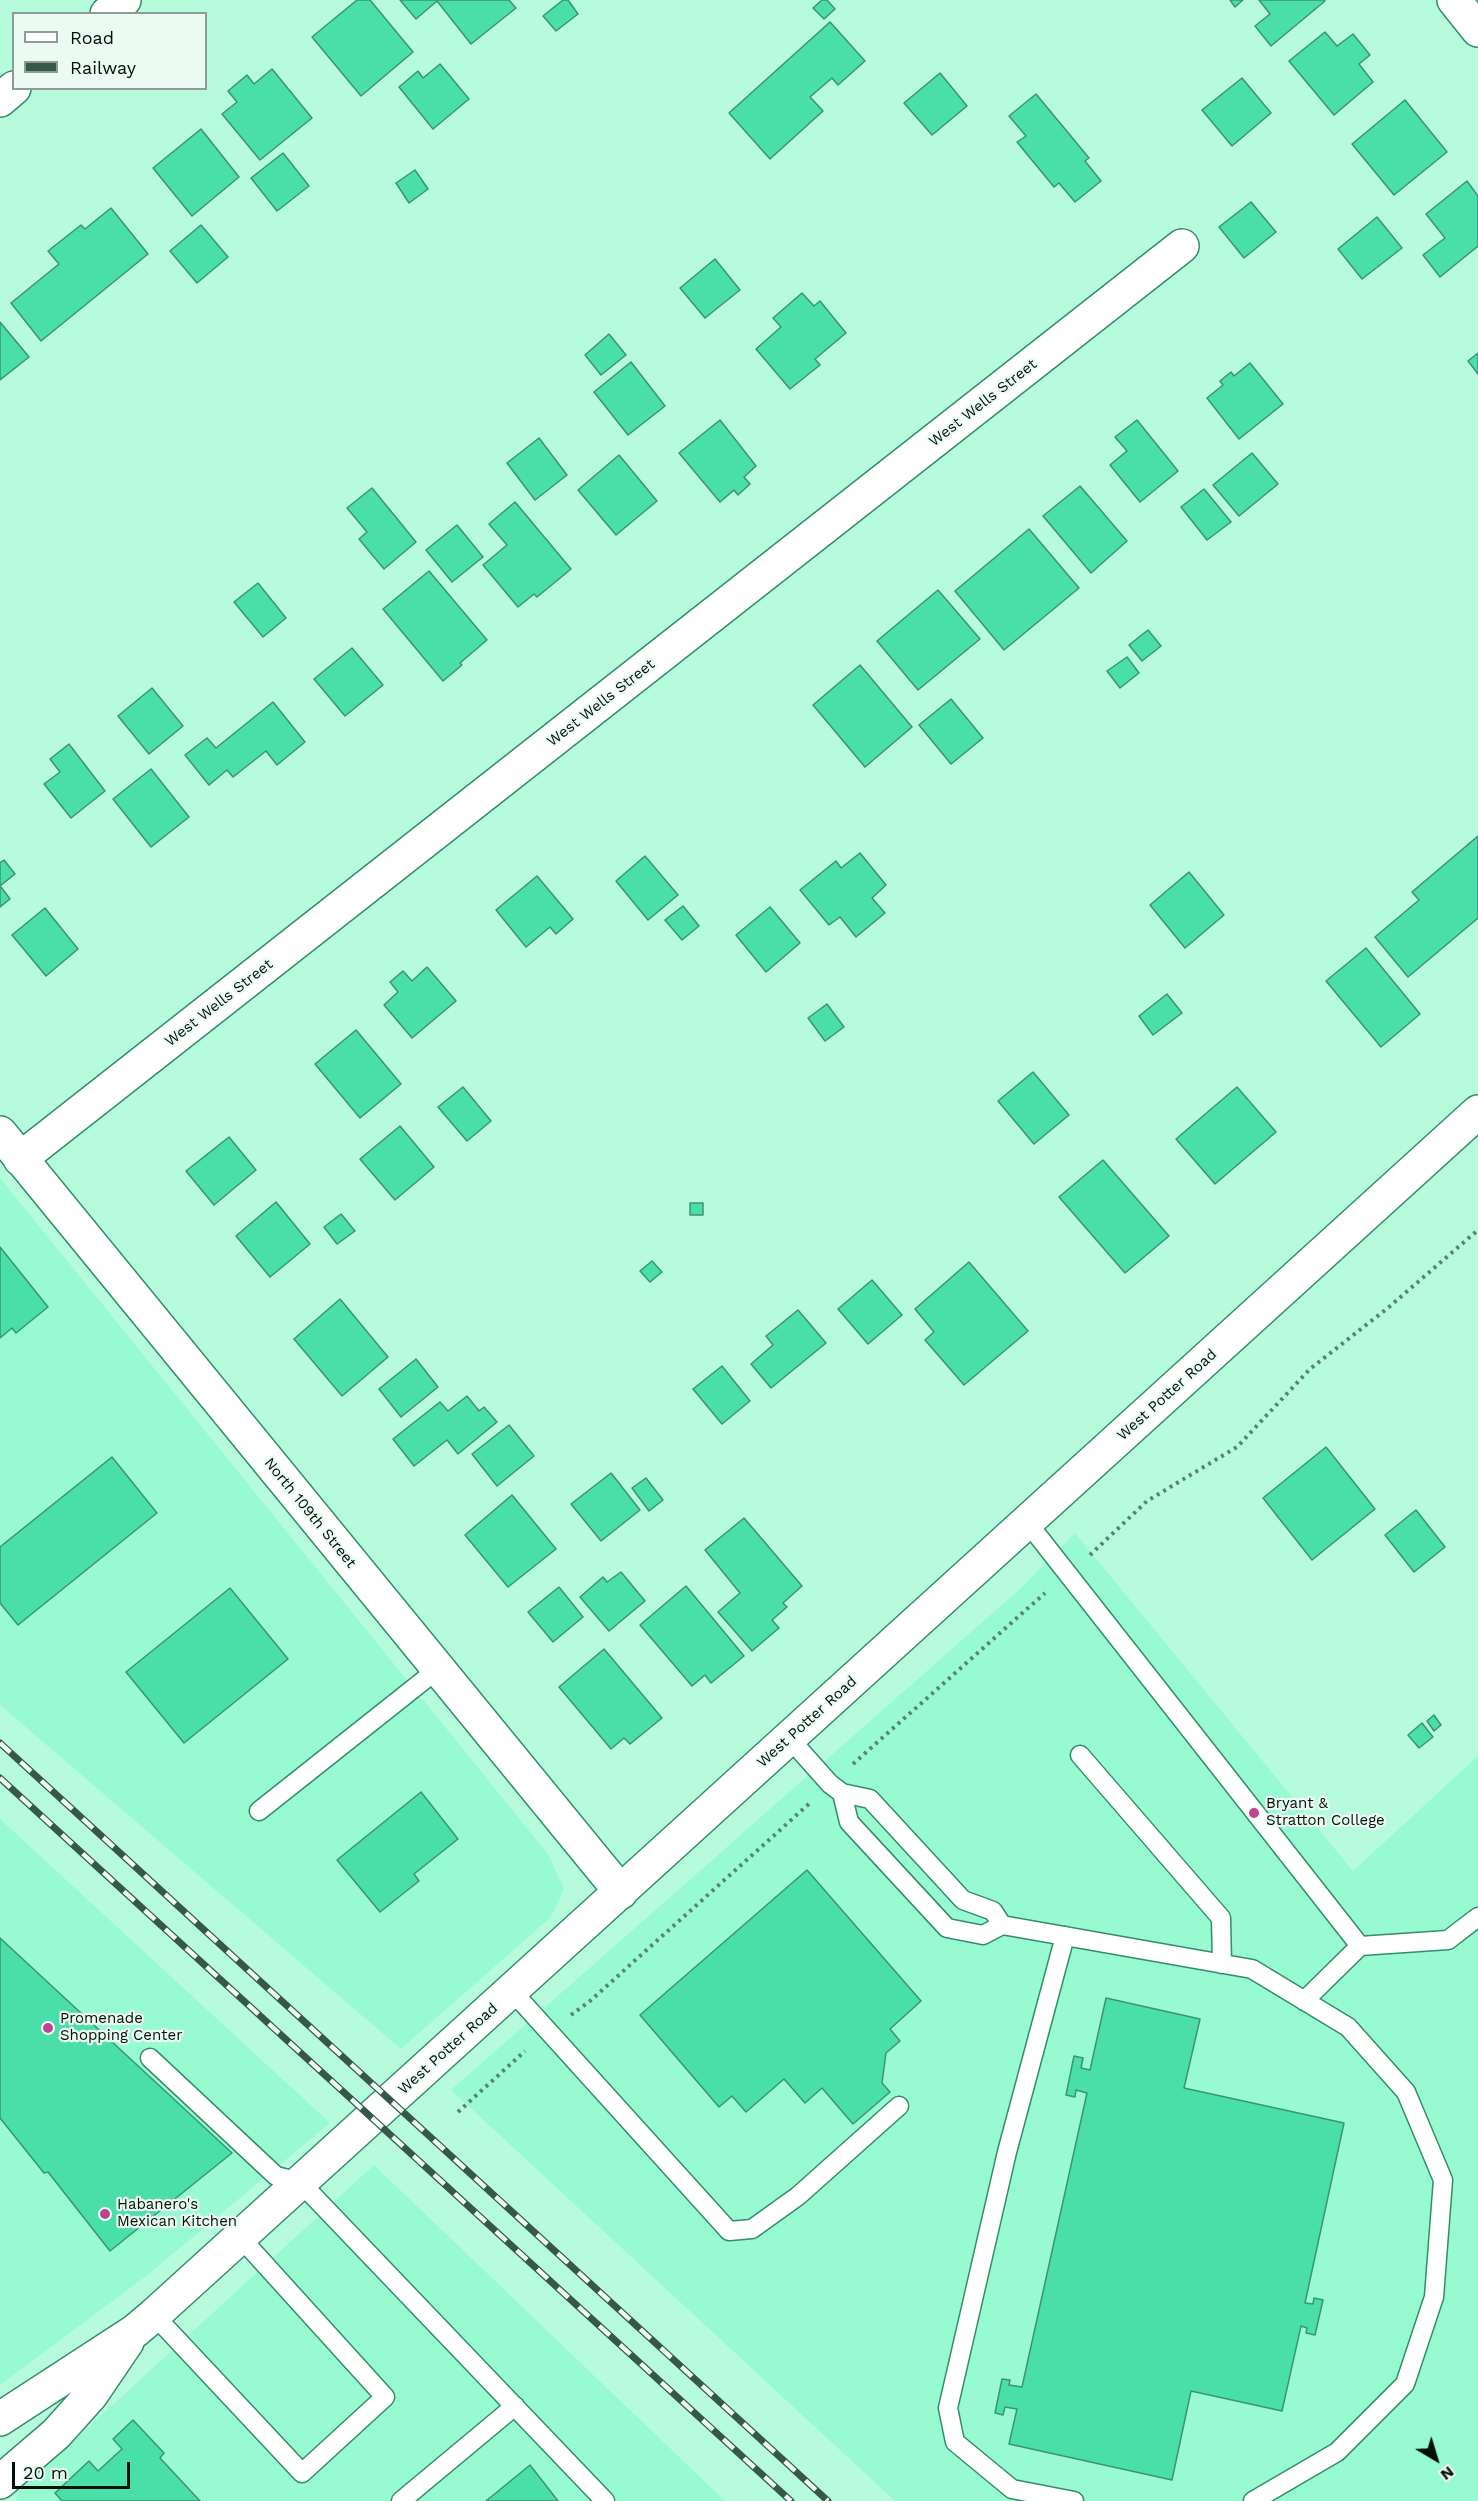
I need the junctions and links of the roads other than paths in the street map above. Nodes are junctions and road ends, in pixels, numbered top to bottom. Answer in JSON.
{"nodes":[{"id":1,"x":124,"y":0,"type":"edge"},
{"id":2,"x":1454,"y":0,"type":"edge"},
{"id":3,"x":109,"y":12,"type":"edge"},
{"id":4,"x":1478,"y":30,"type":"edge"},
{"id":5,"x":12,"y":90,"type":"edge"},
{"id":6,"x":0,"y":100,"type":"edge"},
{"id":7,"x":1182,"y":246,"type":"dead end"},
{"id":8,"x":1478,"y":1112,"type":"edge"},
{"id":9,"x":0,"y":1133,"type":"edge"},
{"id":10,"x":20,"y":1159,"type":"junction"},
{"id":11,"x":1027,"y":1522,"type":"junction"},
{"id":12,"x":438,"y":1669,"type":"junction"},
{"id":13,"x":789,"y":1738,"type":"junction"},
{"id":14,"x":1080,"y":1755,"type":"dead end"},
{"id":15,"x":836,"y":1789,"type":"junction"},
{"id":16,"x":259,"y":1811,"type":"dead end"},
{"id":17,"x":621,"y":1892,"type":"junction"},
{"id":18,"x":1478,"y":1917,"type":"edge"},
{"id":19,"x":1002,"y":1925,"type":"junction"},
{"id":20,"x":1065,"y":1936,"type":"junction"},
{"id":21,"x":1360,"y":1946,"type":"junction"},
{"id":22,"x":1222,"y":1964,"type":"junction"},
{"id":23,"x":512,"y":1991,"type":"junction"},
{"id":24,"x":1304,"y":2001,"type":"junction"},
{"id":25,"x":150,"y":2058,"type":"dead end"},
{"id":26,"x":899,"y":2106,"type":"dead end"},
{"id":27,"x":300,"y":2182,"type":"junction"},
{"id":28,"x":240,"y":2237,"type":"junction"},
{"id":29,"x":144,"y":2323,"type":"junction"},
{"id":30,"x":514,"y":2406,"type":"junction"},
{"id":31,"x":0,"y":2419,"type":"edge"},
{"id":32,"x":0,"y":2482,"type":"edge"},
{"id":33,"x":401,"y":2501,"type":"edge"},
{"id":34,"x":605,"y":2501,"type":"edge"},
{"id":35,"x":1074,"y":2501,"type":"edge"},
{"id":36,"x":1253,"y":2501,"type":"edge"}],
"edges":[{"from":1,"to":3,"type":"street"},
{"from":2,"to":4,"type":"street"},
{"from":5,"to":6,"type":"street"},
{"from":7,"to":10,"type":"street","name":"West Wells Street"},
{"from":8,"to":11,"type":"street","name":"West Potter Road"},
{"from":9,"to":10,"type":"street","name":"North 109th Street"},
{"from":10,"to":12,"type":"street","name":"North 109th Street"},
{"from":11,"to":13,"type":"street","name":"West Potter Road"},
{"from":11,"to":21,"type":"lane"},
{"from":12,"to":16,"type":"lane"},
{"from":12,"to":17,"type":"street","name":"North 109th Street"},
{"from":13,"to":15,"type":"lane"},
{"from":13,"to":17,"type":"street","name":"West Potter Road"},
{"from":14,"to":22,"type":"lane"},
{"from":15,"to":19,"type":"lane"},
{"from":15,"to":19,"type":"lane"},
{"from":17,"to":23,"type":"street","name":"West Potter Road"},
{"from":18,"to":21,"type":"lane"},
{"from":19,"to":20,"type":"lane"},
{"from":20,"to":22,"type":"lane"},
{"from":20,"to":35,"type":"lane"},
{"from":21,"to":24,"type":"lane"},
{"from":22,"to":24,"type":"lane"},
{"from":23,"to":26,"type":"lane"},
{"from":23,"to":27,"type":"street","name":"West Potter Road"},
{"from":24,"to":36,"type":"lane"},
{"from":25,"to":27,"type":"lane"},
{"from":27,"to":28,"type":"street","name":"West Potter Road"},
{"from":27,"to":30,"type":"lane"},
{"from":28,"to":29,"type":"street","name":"West Potter Road"},
{"from":28,"to":29,"type":"lane"},
{"from":29,"to":31,"type":"street","name":"West Potter Road"},
{"from":29,"to":32,"type":"street","name":"West Potter Road"},
{"from":30,"to":33,"type":"lane"},
{"from":30,"to":34,"type":"lane"}]}
